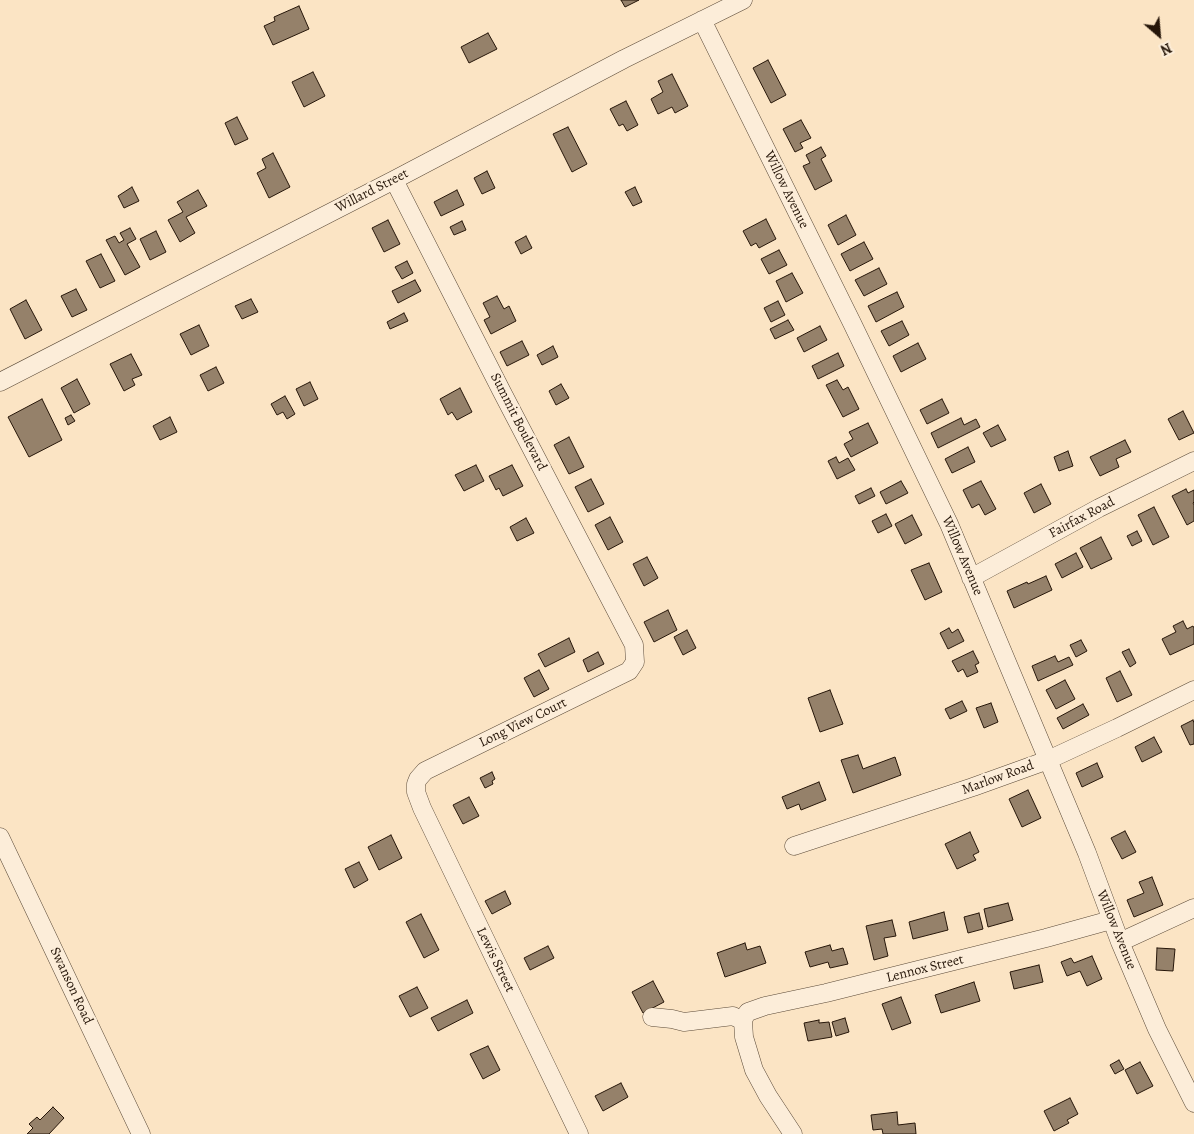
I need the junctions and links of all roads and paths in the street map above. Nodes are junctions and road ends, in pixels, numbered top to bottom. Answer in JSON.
{"nodes":[{"id":1,"x":743,"y":0,"type":"edge"},
{"id":2,"x":702,"y":20,"type":"junction"},
{"id":3,"x":394,"y":180,"type":"junction"},
{"id":4,"x":0,"y":382,"type":"edge"},
{"id":5,"x":1194,"y":461,"type":"edge"},
{"id":6,"x":972,"y":578,"type":"junction"},
{"id":7,"x":634,"y":665,"type":"joint"},
{"id":8,"x":1194,"y":690,"type":"edge"},
{"id":9,"x":1048,"y":760,"type":"junction"},
{"id":10,"x":416,"y":784,"type":"joint"},
{"id":11,"x":0,"y":837,"type":"edge"},
{"id":12,"x":794,"y":846,"type":"dead end"},
{"id":13,"x":1194,"y":908,"type":"edge"},
{"id":14,"x":1111,"y":920,"type":"junction"},
{"id":15,"x":1120,"y":942,"type":"junction"},
{"id":16,"x":652,"y":1017,"type":"dead end"},
{"id":17,"x":743,"y":1021,"type":"junction"},
{"id":18,"x":1194,"y":1103,"type":"edge"},
{"id":19,"x":141,"y":1134,"type":"edge"},
{"id":20,"x":579,"y":1134,"type":"edge"},
{"id":21,"x":793,"y":1134,"type":"edge"}],
"edges":[{"from":1,"to":2,"type":"street","name":"Willard Street"},
{"from":2,"to":3,"type":"street","name":"Willard Street"},
{"from":2,"to":6,"type":"street","name":"Willow Avenue"},
{"from":3,"to":4,"type":"street","name":"Willard Street"},
{"from":3,"to":7,"type":"street","name":"Summit Boulevard"},
{"from":5,"to":6,"type":"street","name":"Fairfax Road"},
{"from":6,"to":9,"type":"street","name":"Willow Avenue"},
{"from":7,"to":10,"type":"street","name":"Long View Court"},
{"from":8,"to":9,"type":"street","name":"Marlow Road"},
{"from":9,"to":12,"type":"street","name":"Marlow Road"},
{"from":9,"to":14,"type":"street","name":"Willow Avenue"},
{"from":10,"to":20,"type":"street","name":"Lewis Street"},
{"from":11,"to":19,"type":"street","name":"Swanson Road"},
{"from":13,"to":15,"type":"street"},
{"from":14,"to":15,"type":"street","name":"Willow Avenue"},
{"from":14,"to":17,"type":"street","name":"Lennox Street"},
{"from":15,"to":18,"type":"street","name":"Willow Avenue"},
{"from":16,"to":17,"type":"street"},
{"from":17,"to":21,"type":"street"}]}
